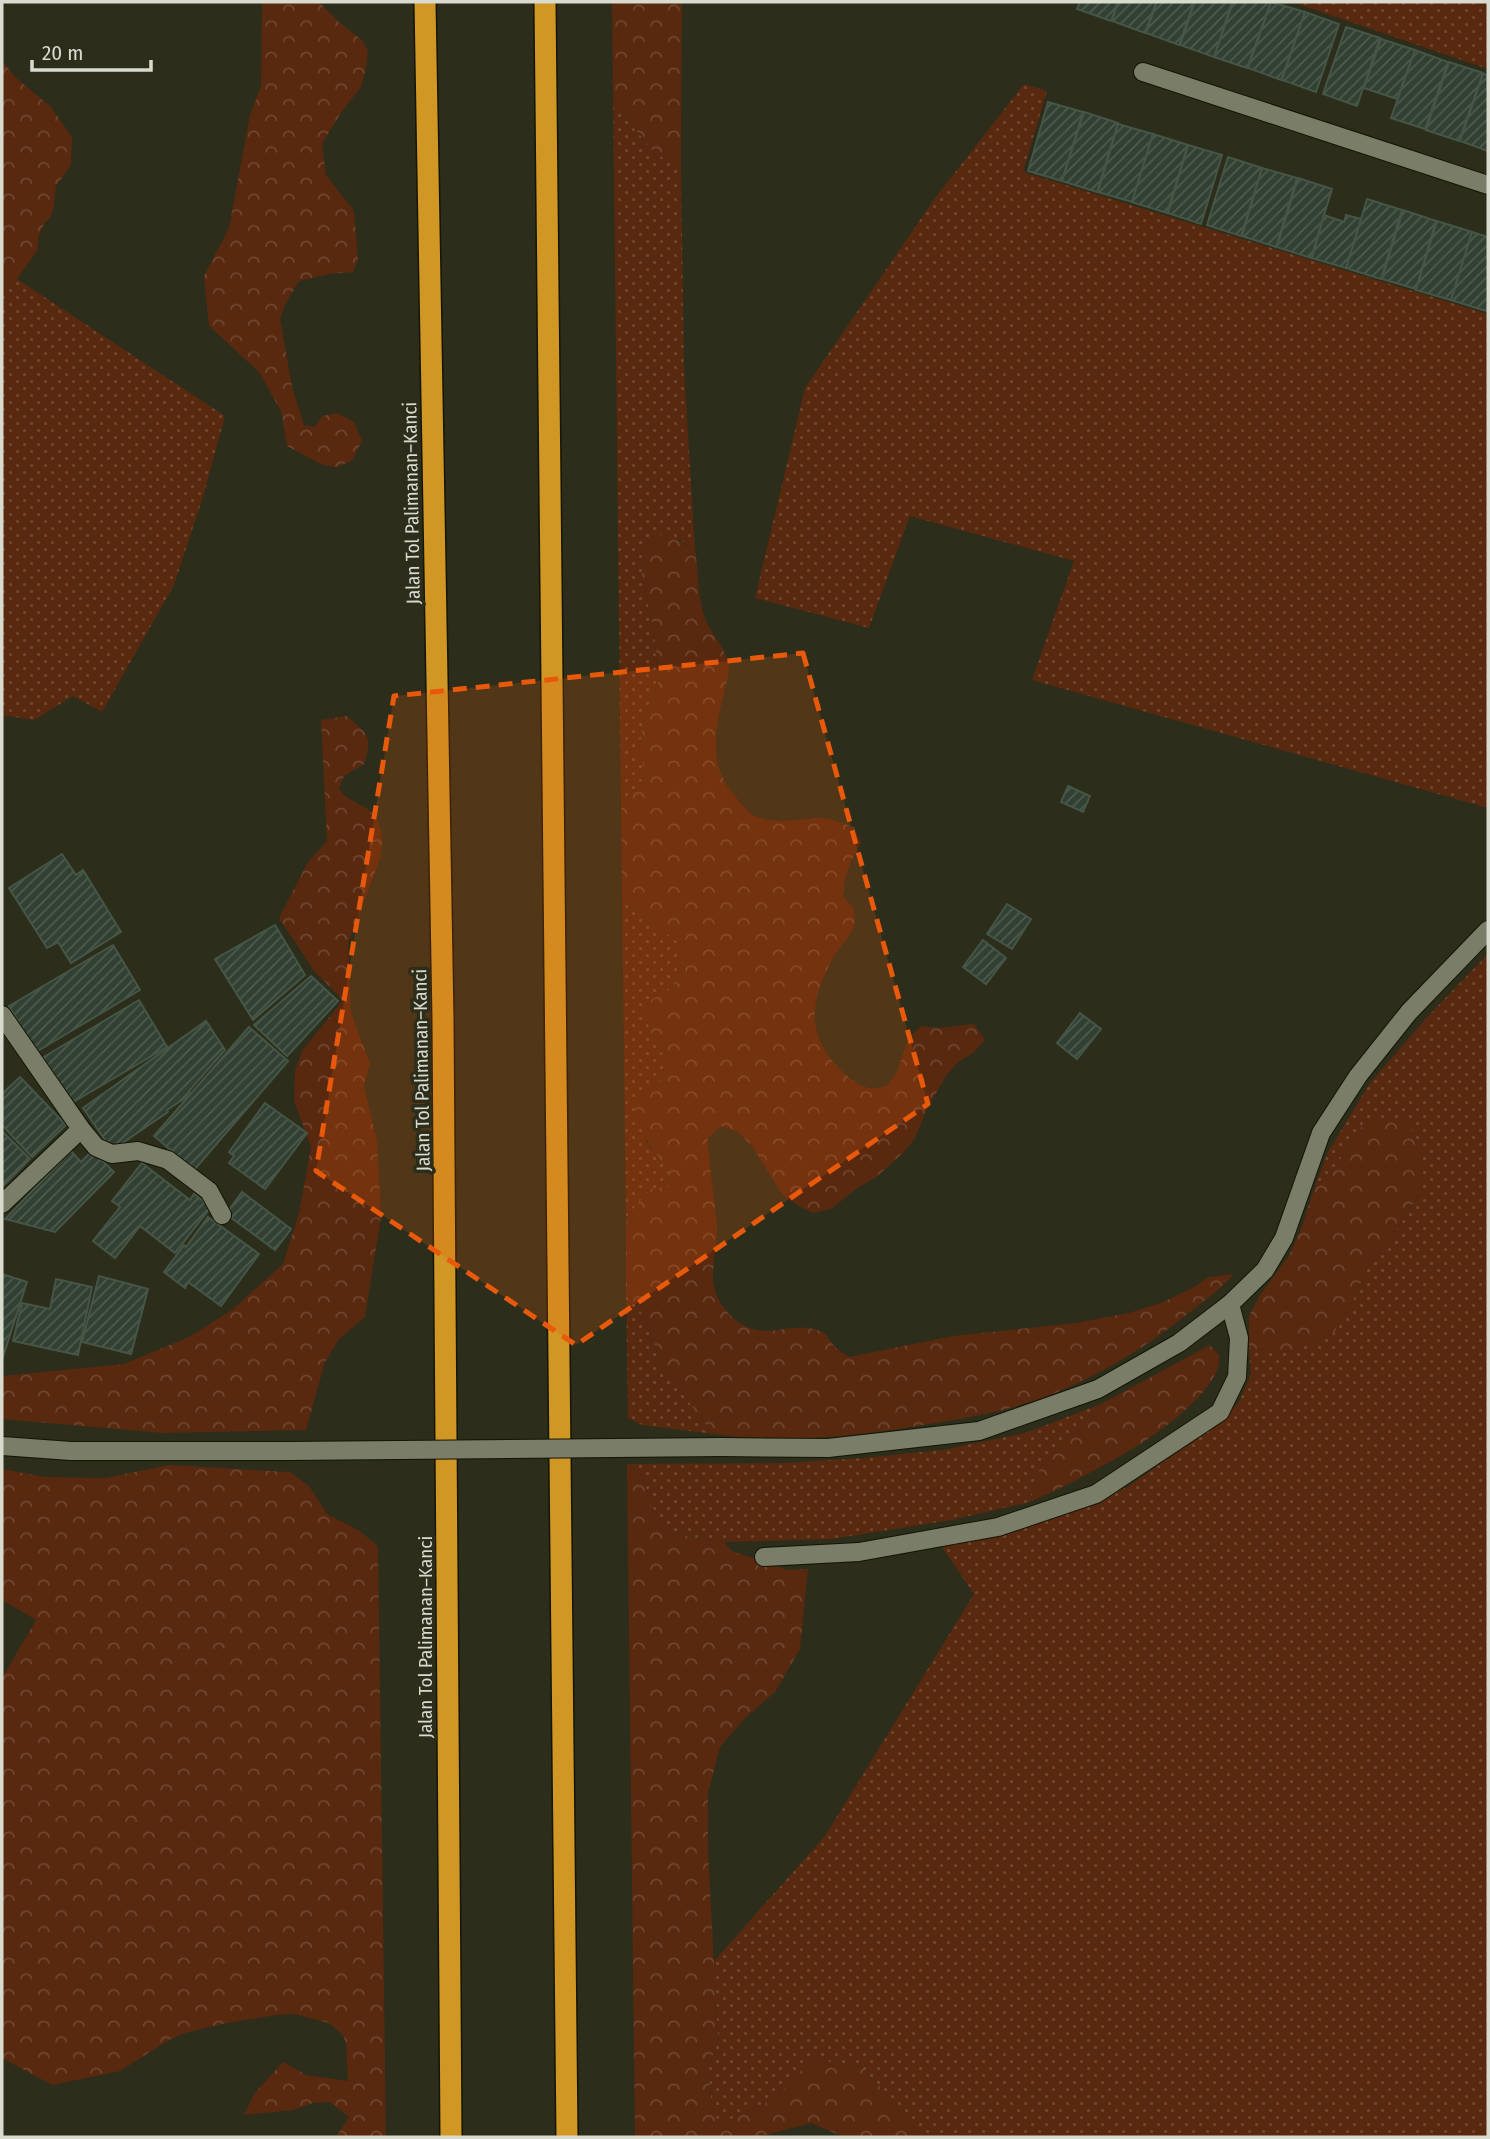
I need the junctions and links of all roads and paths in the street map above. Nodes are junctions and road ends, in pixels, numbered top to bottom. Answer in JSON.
{"nodes":[{"id":1,"x":425,"y":2,"type":"edge"},
{"id":2,"x":545,"y":2,"type":"edge"},
{"id":3,"x":1143,"y":72,"type":"dead end"},
{"id":4,"x":1488,"y":185,"type":"edge"},
{"id":5,"x":1488,"y":930,"type":"edge"},
{"id":6,"x":2,"y":1015,"type":"edge"},
{"id":7,"x":80,"y":1129,"type":"junction"},
{"id":8,"x":2,"y":1204,"type":"edge"},
{"id":9,"x":222,"y":1215,"type":"dead end"},
{"id":10,"x":1230,"y":1304,"type":"junction"},
{"id":11,"x":2,"y":1446,"type":"edge"},
{"id":12,"x":764,"y":1557,"type":"dead end"},
{"id":13,"x":451,"y":2137,"type":"edge"},
{"id":14,"x":567,"y":2137,"type":"edge"}],
"edges":[{"from":1,"to":13,"type":"highway","name":"Jalan Tol Palimanan–Kanci"},
{"from":2,"to":14,"type":"highway"},
{"from":3,"to":4,"type":"street"},
{"from":5,"to":10,"type":"street"},
{"from":6,"to":7,"type":"street"},
{"from":7,"to":8,"type":"street"},
{"from":7,"to":9,"type":"street"},
{"from":10,"to":11,"type":"street","bridge":true},
{"from":10,"to":12,"type":"street"}]}
